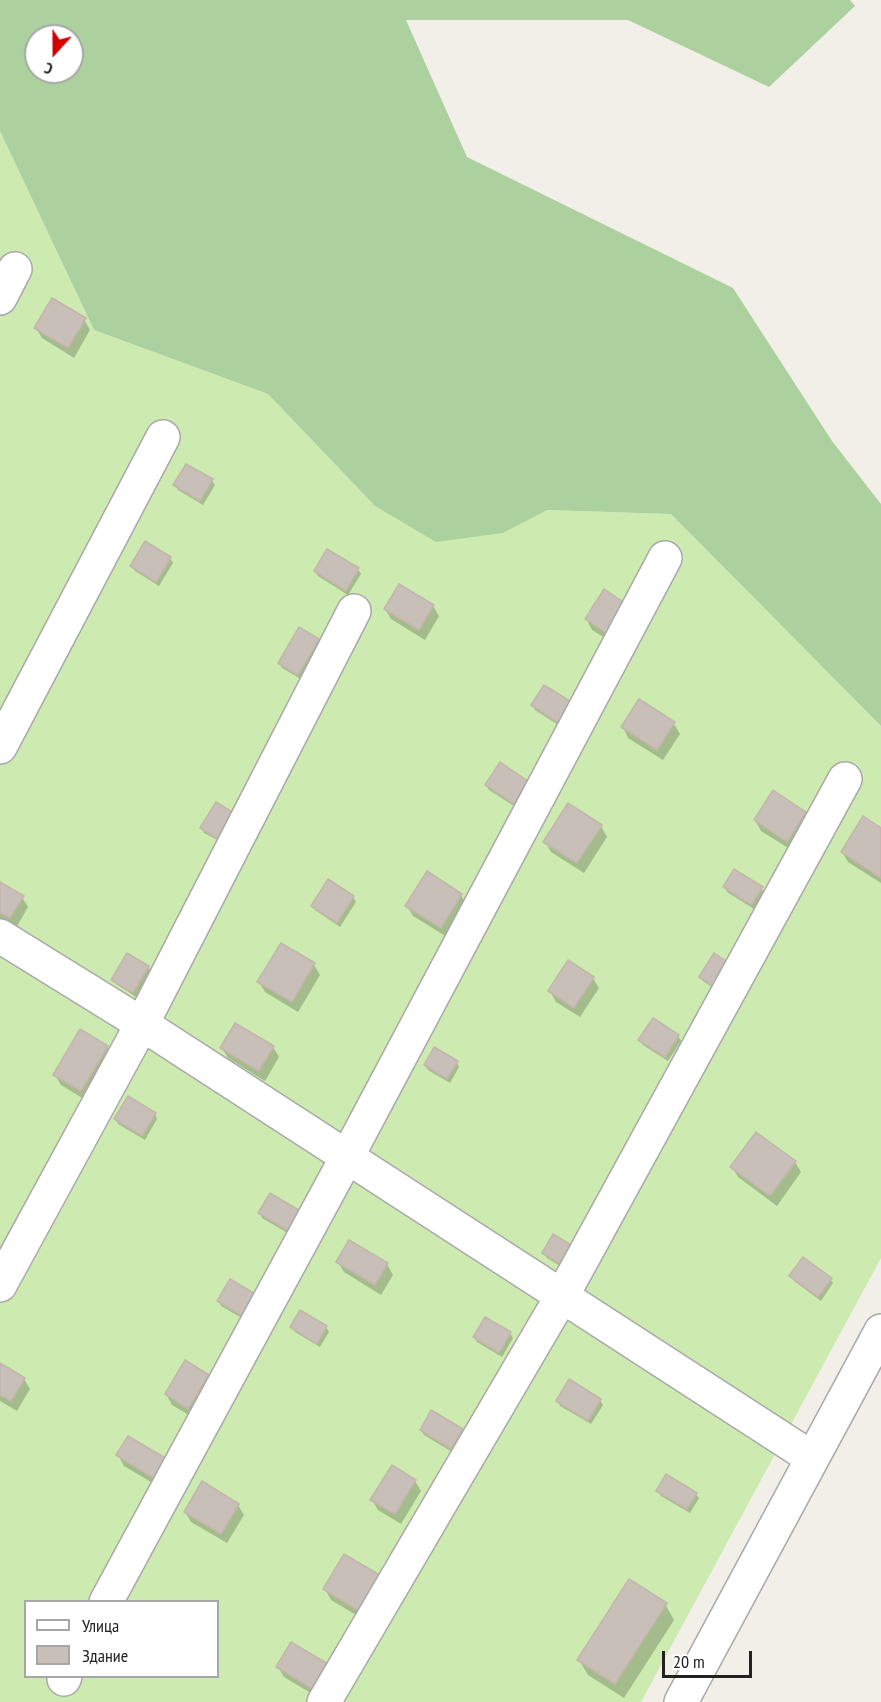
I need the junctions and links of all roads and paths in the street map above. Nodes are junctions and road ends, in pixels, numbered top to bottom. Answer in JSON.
{"nodes":[{"id":1,"x":15,"y":268,"type":"dead end"},
{"id":2,"x":0,"y":298,"type":"edge"},
{"id":3,"x":163,"y":437,"type":"dead end"},
{"id":4,"x":665,"y":558,"type":"dead end"},
{"id":5,"x":354,"y":611,"type":"dead end"},
{"id":6,"x":0,"y":747,"type":"edge"},
{"id":7,"x":845,"y":779,"type":"dead end"},
{"id":8,"x":0,"y":936,"type":"edge"},
{"id":9,"x":142,"y":1024,"type":"junction"},
{"id":10,"x":347,"y":1157,"type":"junction"},
{"id":11,"x":0,"y":1285,"type":"edge"},
{"id":12,"x":561,"y":1296,"type":"junction"},
{"id":13,"x":881,"y":1331,"type":"edge"},
{"id":14,"x":812,"y":1458,"type":"junction"},
{"id":15,"x":107,"y":1600,"type":"edge"},
{"id":16,"x":324,"y":1702,"type":"edge"},
{"id":17,"x":681,"y":1702,"type":"edge"}],
"edges":[{"from":1,"to":2,"type":"street"},
{"from":3,"to":6,"type":"street"},
{"from":4,"to":10,"type":"street"},
{"from":5,"to":9,"type":"street"},
{"from":7,"to":12,"type":"street"},
{"from":8,"to":9,"type":"street"},
{"from":9,"to":10,"type":"street"},
{"from":9,"to":11,"type":"street"},
{"from":10,"to":12,"type":"street"},
{"from":10,"to":15,"type":"street"},
{"from":12,"to":14,"type":"street"},
{"from":12,"to":16,"type":"street"},
{"from":13,"to":14,"type":"street"},
{"from":14,"to":17,"type":"street"}]}
